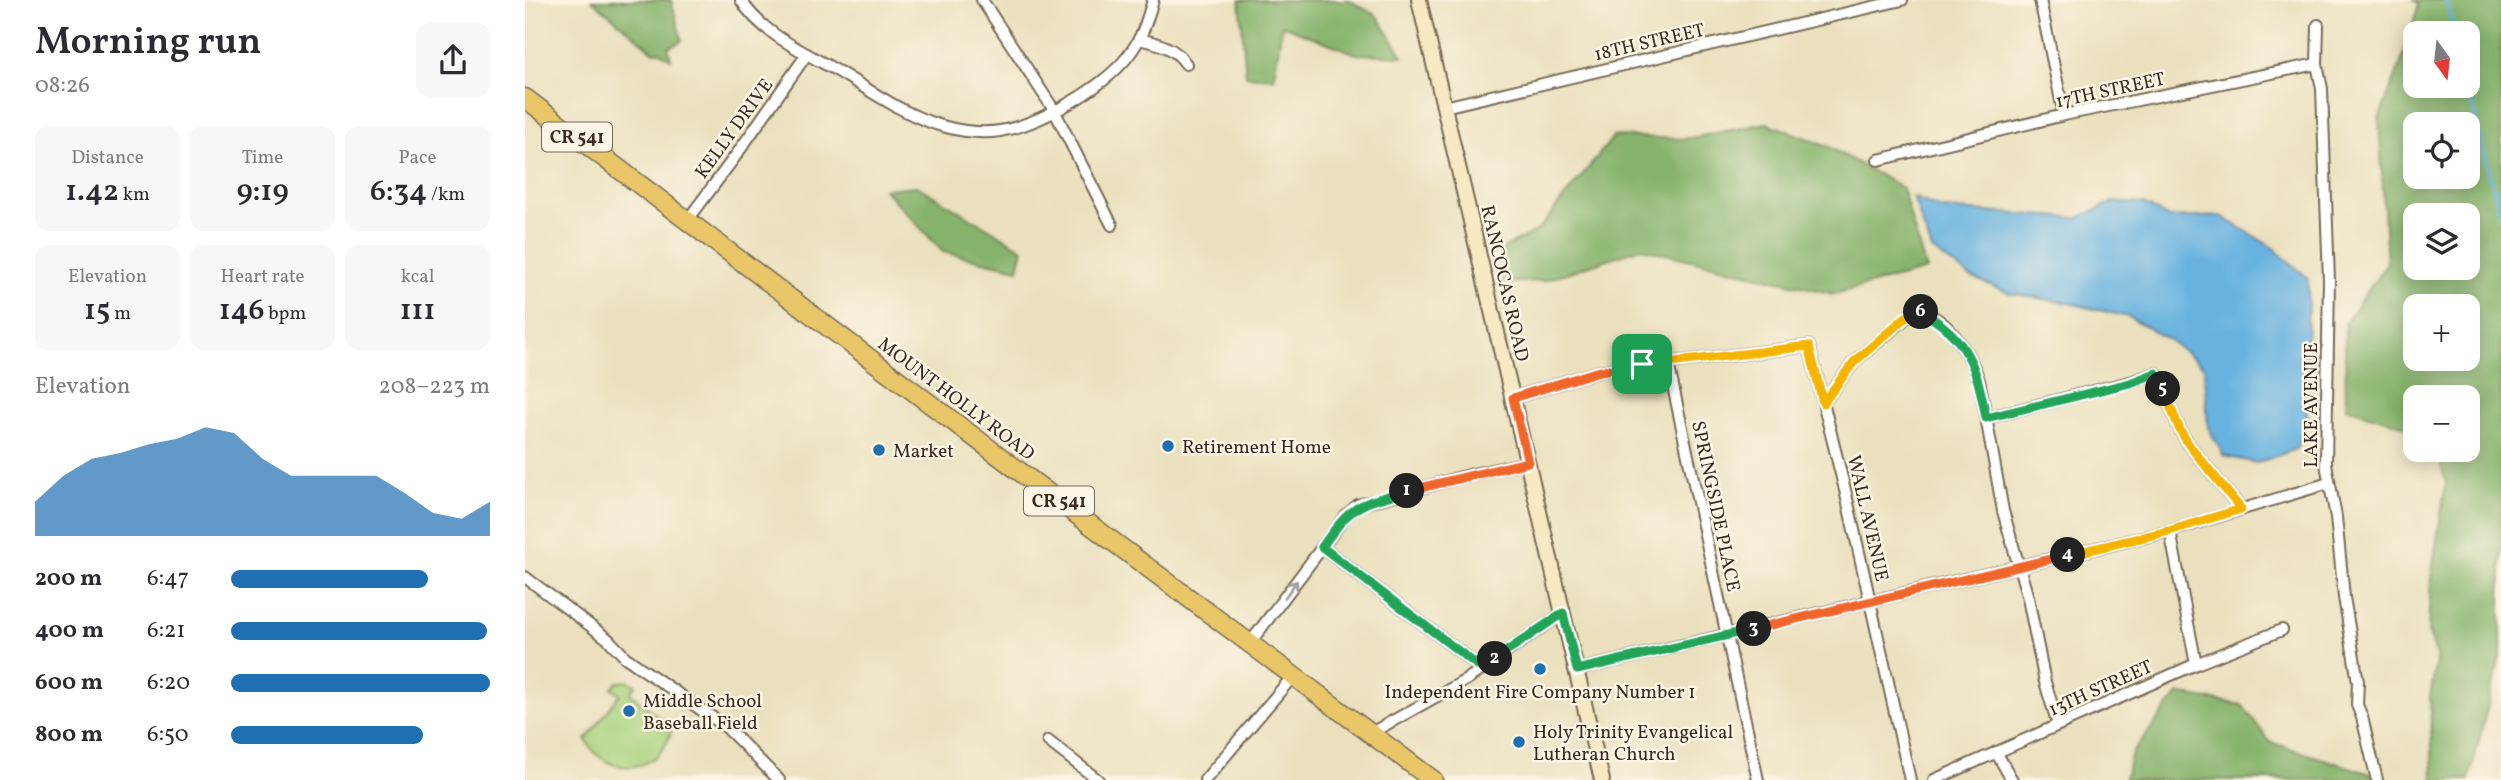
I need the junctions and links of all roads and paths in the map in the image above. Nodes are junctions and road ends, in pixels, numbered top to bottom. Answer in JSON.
{"nodes":[{"id":1,"x":741,"y":0,"type":"edge"},
{"id":2,"x":982,"y":0,"type":"edge"},
{"id":3,"x":1153,"y":0,"type":"edge"},
{"id":4,"x":1419,"y":0,"type":"edge"},
{"id":5,"x":1902,"y":0,"type":"edge"},
{"id":6,"x":2040,"y":0,"type":"edge"},
{"id":7,"x":2318,"y":25,"type":"dead end"},
{"id":8,"x":1139,"y":39,"type":"junction"},
{"id":9,"x":807,"y":54,"type":"junction"},
{"id":10,"x":1186,"y":64,"type":"dead end"},
{"id":11,"x":2317,"y":64,"type":"junction"},
{"id":12,"x":525,"y":98,"type":"edge"},
{"id":13,"x":1444,"y":107,"type":"junction"},
{"id":14,"x":1054,"y":110,"type":"junction"},
{"id":15,"x":2064,"y":116,"type":"junction"},
{"id":16,"x":1878,"y":160,"type":"dead end"},
{"id":17,"x":687,"y":221,"type":"junction"},
{"id":18,"x":1112,"y":225,"type":"dead end"},
{"id":19,"x":1668,"y":363,"type":"junction"},
{"id":20,"x":1513,"y":398,"type":"junction"},
{"id":21,"x":1823,"y":403,"type":"junction"},
{"id":22,"x":1986,"y":418,"type":"junction"},
{"id":23,"x":1528,"y":462,"type":"junction"},
{"id":24,"x":2329,"y":483,"type":"junction"},
{"id":25,"x":2241,"y":509,"type":"junction"},
{"id":26,"x":2169,"y":531,"type":"junction"},
{"id":27,"x":1322,"y":547,"type":"junction"},
{"id":28,"x":2018,"y":566,"type":"junction"},
{"id":29,"x":525,"y":577,"type":"edge"},
{"id":30,"x":1870,"y":602,"type":"junction"},
{"id":31,"x":1563,"y":613,"type":"junction"},
{"id":32,"x":2282,"y":630,"type":"dead end"},
{"id":33,"x":1727,"y":635,"type":"junction"},
{"id":34,"x":1250,"y":643,"type":"junction"},
{"id":35,"x":2196,"y":664,"type":"junction"},
{"id":36,"x":1481,"y":668,"type":"junction"},
{"id":37,"x":1577,"y":670,"type":"junction"},
{"id":38,"x":1293,"y":676,"type":"junction"},
{"id":39,"x":2058,"y":725,"type":"junction"},
{"id":40,"x":1371,"y":733,"type":"junction"},
{"id":41,"x":1048,"y":741,"type":"dead end"},
{"id":42,"x":1996,"y":752,"type":"junction"},
{"id":43,"x":779,"y":780,"type":"edge"},
{"id":44,"x":1098,"y":780,"type":"edge"},
{"id":45,"x":1205,"y":780,"type":"edge"},
{"id":46,"x":1433,"y":780,"type":"edge"},
{"id":47,"x":1602,"y":780,"type":"edge"},
{"id":48,"x":1758,"y":780,"type":"edge"},
{"id":49,"x":1910,"y":780,"type":"edge"},
{"id":50,"x":1934,"y":780,"type":"edge"},
{"id":51,"x":2012,"y":780,"type":"edge"},
{"id":52,"x":2377,"y":780,"type":"edge"}],
"edges":[{"from":1,"to":9,"type":"street"},
{"from":2,"to":14,"type":"street"},
{"from":3,"to":8,"type":"street"},
{"from":4,"to":13,"type":"main road","name":"RANCOCAS ROAD"},
{"from":5,"to":13,"type":"street","name":"18TH STREET"},
{"from":6,"to":15,"type":"street"},
{"from":7,"to":11,"type":"street","name":"LAKE AVENUE"},
{"from":8,"to":10,"type":"street"},
{"from":8,"to":14,"type":"street"},
{"from":9,"to":14,"type":"street"},
{"from":9,"to":17,"type":"street","name":"KELLY DRIVE"},
{"from":11,"to":15,"type":"street","name":"17TH STREET"},
{"from":11,"to":24,"type":"street","name":"LAKE AVENUE"},
{"from":12,"to":17,"type":"highway","name":"MOUNT HOLLY ROAD","number":"CR 541"},
{"from":13,"to":20,"type":"main road","name":"RANCOCAS ROAD"},
{"from":14,"to":18,"type":"street"},
{"from":15,"to":16,"type":"street","name":"17TH STREET"},
{"from":17,"to":34,"type":"highway","name":"MOUNT HOLLY ROAD","number":"CR 541"},
{"from":19,"to":20,"type":"street"},
{"from":19,"to":21,"type":"street","name":"WALL AVENUE"},
{"from":19,"to":33,"type":"street","name":"SPRINGSIDE PLACE"},
{"from":20,"to":23,"type":"main road","name":"RANCOCAS ROAD"},
{"from":21,"to":22,"type":"street"},
{"from":21,"to":30,"type":"street","name":"WALL AVENUE"},
{"from":22,"to":25,"type":"street"},
{"from":22,"to":28,"type":"street"},
{"from":23,"to":27,"type":"street"},
{"from":23,"to":31,"type":"main road","name":"RANCOCAS ROAD"},
{"from":24,"to":25,"type":"street"},
{"from":24,"to":52,"type":"street","name":"LAKE AVENUE"},
{"from":25,"to":26,"type":"street"},
{"from":26,"to":28,"type":"street"},
{"from":26,"to":35,"type":"street"},
{"from":34,"to":27,"type":"street","one_way":true},
{"from":27,"to":36,"type":"street"},
{"from":28,"to":30,"type":"street"},
{"from":28,"to":39,"type":"street"},
{"from":29,"to":43,"type":"street"},
{"from":30,"to":33,"type":"street"},
{"from":30,"to":49,"type":"street","name":"WALL AVENUE"},
{"from":31,"to":36,"type":"street"},
{"from":31,"to":37,"type":"main road","name":"RANCOCAS ROAD"},
{"from":32,"to":35,"type":"street","name":"13TH STREET"},
{"from":33,"to":37,"type":"street"},
{"from":33,"to":48,"type":"street","name":"SPRINGSIDE PLACE"},
{"from":34,"to":38,"type":"highway","name":"MOUNT HOLLY ROAD","number":"CR 541"},
{"from":35,"to":39,"type":"street","name":"13TH STREET"},
{"from":36,"to":40,"type":"street"},
{"from":37,"to":47,"type":"main road","name":"RANCOCAS ROAD"},
{"from":38,"to":40,"type":"highway","name":"MOUNT HOLLY ROAD","number":"CR 541"},
{"from":38,"to":45,"type":"street"},
{"from":39,"to":42,"type":"street","name":"13TH STREET"},
{"from":40,"to":46,"type":"highway","name":"MOUNT HOLLY ROAD","number":"CR 541"},
{"from":41,"to":44,"type":"street"},
{"from":42,"to":50,"type":"street","name":"13TH STREET"},
{"from":42,"to":51,"type":"street"}]}
